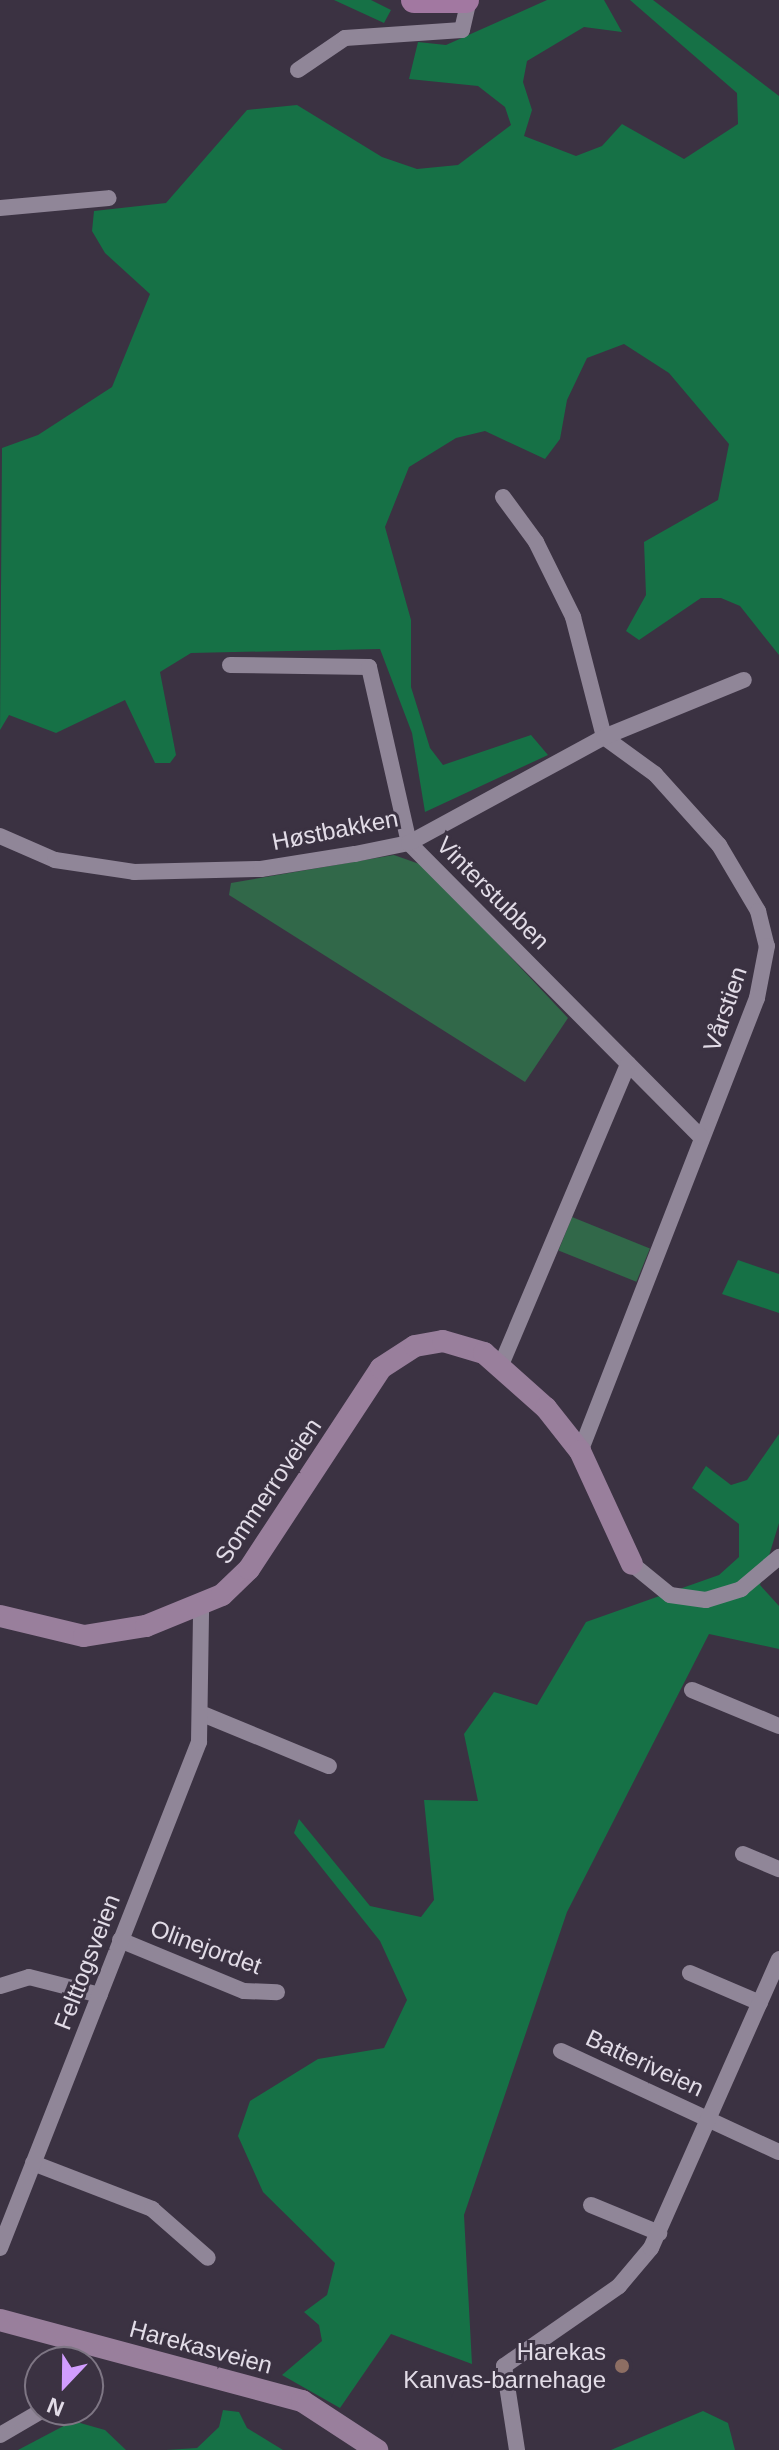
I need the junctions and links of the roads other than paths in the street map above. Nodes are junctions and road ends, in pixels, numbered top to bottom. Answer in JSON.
{"nodes":[{"id":1,"x":414,"y":0,"type":"edge"},
{"id":2,"x":468,"y":0,"type":"edge"},
{"id":3,"x":298,"y":70,"type":"dead end"},
{"id":4,"x":109,"y":198,"type":"dead end"},
{"id":5,"x":0,"y":208,"type":"edge"},
{"id":6,"x":503,"y":497,"type":"dead end"},
{"id":7,"x":230,"y":665,"type":"dead end"},
{"id":8,"x":744,"y":680,"type":"dead end"},
{"id":9,"x":604,"y":737,"type":"junction"},
{"id":10,"x":0,"y":836,"type":"edge"},
{"id":11,"x":409,"y":843,"type":"junction"},
{"id":12,"x":628,"y":1064,"type":"junction"},
{"id":13,"x":701,"y":1137,"type":"junction"},
{"id":14,"x":501,"y":1365,"type":"junction"},
{"id":15,"x":580,"y":1451,"type":"junction"},
{"id":16,"x":779,"y":1557,"type":"edge"},
{"id":17,"x":632,"y":1564,"type":"joint"},
{"id":18,"x":201,"y":1608,"type":"junction"},
{"id":19,"x":0,"y":1616,"type":"edge"},
{"id":20,"x":692,"y":1690,"type":"dead end"},
{"id":21,"x":205,"y":1715,"type":"junction"},
{"id":22,"x":779,"y":1726,"type":"edge"},
{"id":23,"x":329,"y":1766,"type":"dead end"},
{"id":24,"x":743,"y":1854,"type":"dead end"},
{"id":25,"x":779,"y":1869,"type":"edge"},
{"id":26,"x":120,"y":1940,"type":"junction"},
{"id":27,"x":779,"y":1959,"type":"edge"},
{"id":28,"x":690,"y":1973,"type":"dead end"},
{"id":29,"x":0,"y":1986,"type":"edge"},
{"id":30,"x":277,"y":1992,"type":"dead end"},
{"id":31,"x":100,"y":1995,"type":"junction"},
{"id":32,"x":760,"y":2003,"type":"junction"},
{"id":33,"x":561,"y":2051,"type":"dead end"},
{"id":34,"x":710,"y":2119,"type":"junction"},
{"id":35,"x":779,"y":2152,"type":"edge"},
{"id":36,"x":33,"y":2163,"type":"junction"},
{"id":37,"x":591,"y":2205,"type":"dead end"},
{"id":38,"x":4,"y":2225,"type":"edge"},
{"id":39,"x":659,"y":2233,"type":"junction"},
{"id":40,"x":0,"y":2248,"type":"edge"},
{"id":41,"x":208,"y":2258,"type":"dead end"},
{"id":42,"x":0,"y":2320,"type":"edge"},
{"id":43,"x":24,"y":2421,"type":"edge"},
{"id":44,"x":0,"y":2435,"type":"edge"},
{"id":45,"x":377,"y":2450,"type":"edge"},
{"id":46,"x":517,"y":2450,"type":"edge"}],
"edges":[{"from":1,"to":2,"type":"main road"},
{"from":2,"to":3,"type":"street"},
{"from":4,"to":5,"type":"street"},
{"from":6,"to":9,"type":"street"},
{"from":7,"to":11,"type":"street","name":"Vinterstubben"},
{"from":8,"to":9,"type":"street","name":"Høstbakken"},
{"from":9,"to":11,"type":"street","name":"Høstbakken"},
{"from":9,"to":13,"type":"street","name":"Vårstien"},
{"from":10,"to":11,"type":"street","name":"Høstbakken"},
{"from":11,"to":12,"type":"street","name":"Vinterstubben"},
{"from":12,"to":13,"type":"street","name":"Vinterstubben"},
{"from":12,"to":14,"type":"street"},
{"from":13,"to":15,"type":"street","name":"Vårstien"},
{"from":14,"to":15,"type":"street","name":"Sommerroveien"},
{"from":14,"to":18,"type":"street","name":"Sommerroveien"},
{"from":15,"to":17,"type":"street","name":"Sommerroveien"},
{"from":16,"to":17,"type":"street"},
{"from":18,"to":19,"type":"street","name":"Sommerroveien"},
{"from":18,"to":21,"type":"street","name":"Felttogsveien"},
{"from":20,"to":22,"type":"street"},
{"from":21,"to":23,"type":"street"},
{"from":21,"to":26,"type":"street","name":"Felttogsveien"},
{"from":24,"to":25,"type":"street"},
{"from":26,"to":30,"type":"street","name":"Olinejordet"},
{"from":26,"to":31,"type":"street","name":"Felttogsveien"},
{"from":27,"to":32,"type":"street","name":"Batteriveien"},
{"from":28,"to":32,"type":"street"},
{"from":29,"to":31,"type":"street"},
{"from":31,"to":36,"type":"street","name":"Felttogsveien"},
{"from":32,"to":34,"type":"street","name":"Batteriveien"},
{"from":33,"to":34,"type":"street","name":"Batteriveien"},
{"from":34,"to":35,"type":"street"},
{"from":34,"to":39,"type":"street","name":"Batteriveien"},
{"from":36,"to":38,"type":"street","name":"Felttogsveien"},
{"from":36,"to":41,"type":"street"},
{"from":37,"to":39,"type":"street"},
{"from":38,"to":40,"type":"street","name":"Felttogsveien"},
{"from":39,"to":46,"type":"street","name":"Batteriveien"},
{"from":42,"to":45,"type":"street","name":"Harekasveien"},
{"from":43,"to":44,"type":"street"}]}
